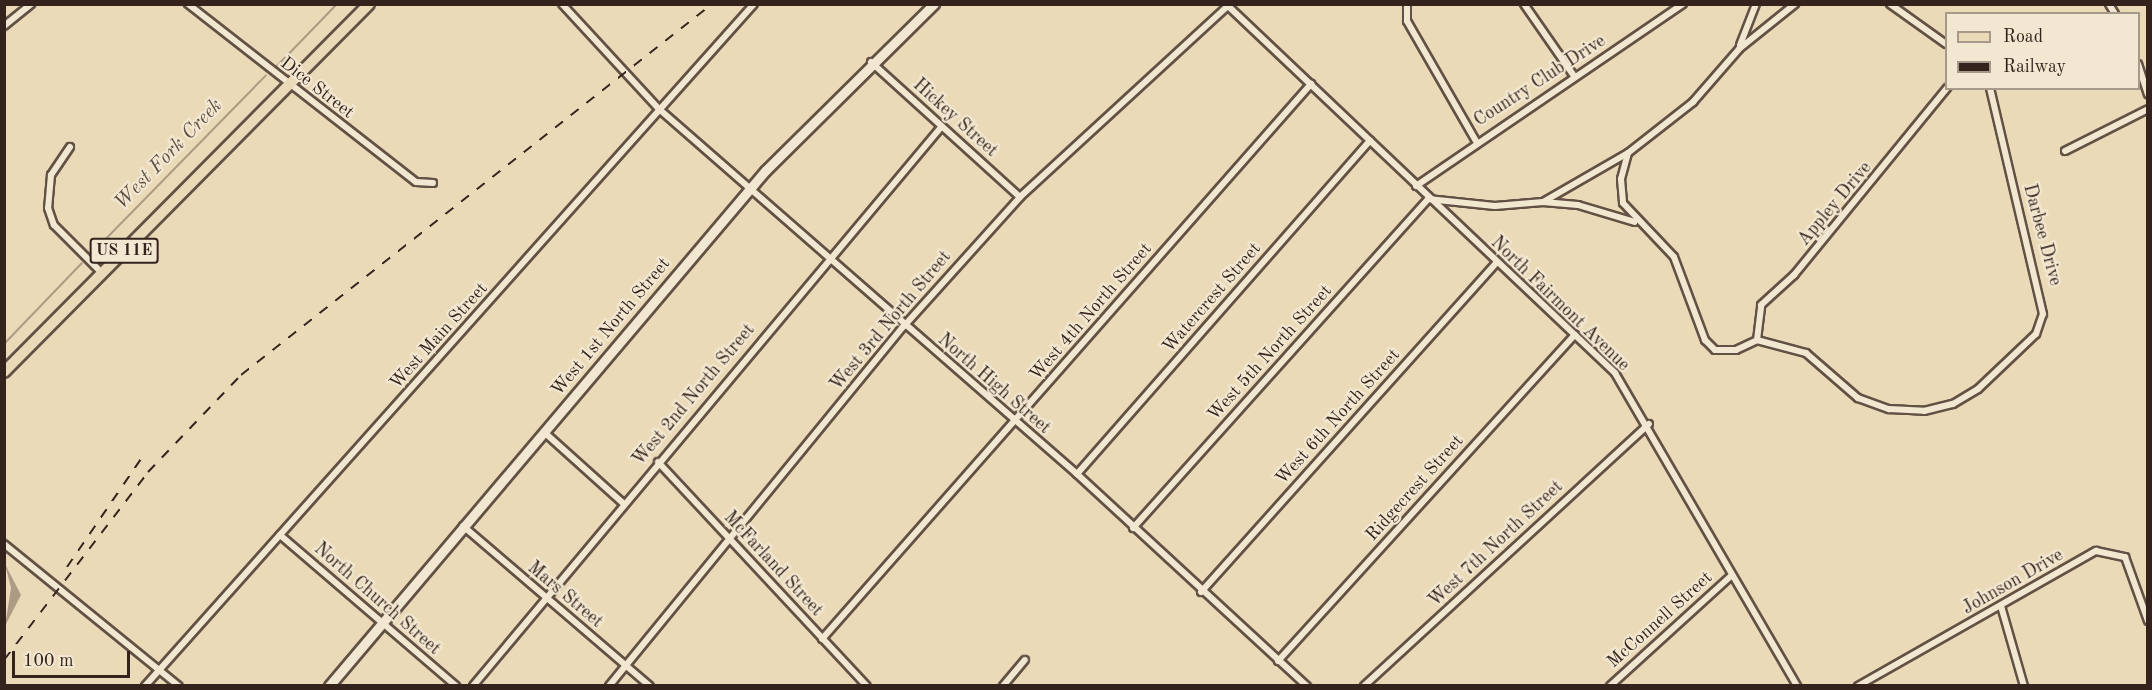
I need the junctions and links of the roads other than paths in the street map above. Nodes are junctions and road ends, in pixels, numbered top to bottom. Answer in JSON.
{"nodes":[{"id":1,"x":31,"y":4,"type":"edge"},
{"id":2,"x":188,"y":4,"type":"edge"},
{"id":3,"x":369,"y":4,"type":"edge"},
{"id":4,"x":562,"y":4,"type":"edge"},
{"id":5,"x":754,"y":4,"type":"edge"},
{"id":6,"x":934,"y":4,"type":"edge"},
{"id":7,"x":1407,"y":4,"type":"edge"},
{"id":8,"x":1524,"y":4,"type":"edge"},
{"id":9,"x":1683,"y":4,"type":"edge"},
{"id":10,"x":1756,"y":4,"type":"edge"},
{"id":11,"x":1795,"y":4,"type":"edge"},
{"id":12,"x":1890,"y":4,"type":"edge"},
{"id":13,"x":1227,"y":5,"type":"edge"},
{"id":14,"x":4,"y":26,"type":"edge"},
{"id":15,"x":1945,"y":43,"type":"edge"},
{"id":16,"x":1738,"y":48,"type":"junction"},
{"id":17,"x":871,"y":61,"type":"junction"},
{"id":18,"x":2140,"y":67,"type":"edge"},
{"id":19,"x":1574,"y":76,"type":"junction"},
{"id":20,"x":289,"y":84,"type":"junction"},
{"id":21,"x":1311,"y":84,"type":"junction"},
{"id":22,"x":1945,"y":90,"type":"edge"},
{"id":23,"x":1990,"y":90,"type":"edge"},
{"id":24,"x":2148,"y":94,"type":"edge"},
{"id":25,"x":659,"y":109,"type":"junction"},
{"id":26,"x":2148,"y":109,"type":"edge"},
{"id":27,"x":942,"y":126,"type":"junction"},
{"id":28,"x":1370,"y":141,"type":"junction"},
{"id":29,"x":1476,"y":141,"type":"junction"},
{"id":30,"x":70,"y":147,"type":"dead end"},
{"id":31,"x":2065,"y":151,"type":"dead end"},
{"id":32,"x":1628,"y":153,"type":"junction"},
{"id":33,"x":433,"y":183,"type":"dead end"},
{"id":34,"x":1416,"y":186,"type":"junction"},
{"id":35,"x":749,"y":191,"type":"junction"},
{"id":36,"x":1020,"y":197,"type":"junction"},
{"id":37,"x":1428,"y":199,"type":"junction"},
{"id":38,"x":1542,"y":202,"type":"junction"},
{"id":39,"x":1635,"y":222,"type":"junction"},
{"id":40,"x":827,"y":258,"type":"junction"},
{"id":41,"x":1496,"y":263,"type":"junction"},
{"id":42,"x":102,"y":273,"type":"junction"},
{"id":43,"x":904,"y":326,"type":"junction"},
{"id":44,"x":1575,"y":335,"type":"junction"},
{"id":45,"x":1757,"y":340,"type":"junction"},
{"id":46,"x":4,"y":372,"type":"edge"},
{"id":47,"x":1014,"y":422,"type":"junction"},
{"id":48,"x":1648,"y":424,"type":"junction"},
{"id":49,"x":544,"y":432,"type":"junction"},
{"id":50,"x":658,"y":462,"type":"junction"},
{"id":51,"x":1077,"y":474,"type":"junction"},
{"id":52,"x":624,"y":504,"type":"junction"},
{"id":53,"x":463,"y":526,"type":"junction"},
{"id":54,"x":1133,"y":528,"type":"junction"},
{"id":55,"x":280,"y":535,"type":"junction"},
{"id":56,"x":730,"y":538,"type":"junction"},
{"id":57,"x":4,"y":544,"type":"edge"},
{"id":58,"x":1731,"y":576,"type":"junction"},
{"id":59,"x":1201,"y":592,"type":"junction"},
{"id":60,"x":545,"y":599,"type":"junction"},
{"id":61,"x":2001,"y":606,"type":"junction"},
{"id":62,"x":2148,"y":621,"type":"edge"},
{"id":63,"x":382,"y":622,"type":"junction"},
{"id":64,"x":822,"y":639,"type":"junction"},
{"id":65,"x":1025,"y":660,"type":"dead end"},
{"id":66,"x":1278,"y":660,"type":"junction"},
{"id":67,"x":625,"y":665,"type":"junction"},
{"id":68,"x":159,"y":669,"type":"junction"},
{"id":69,"x":1372,"y":683,"type":"edge"},
{"id":70,"x":145,"y":686,"type":"edge"},
{"id":71,"x":179,"y":686,"type":"edge"},
{"id":72,"x":329,"y":686,"type":"edge"},
{"id":73,"x":456,"y":686,"type":"edge"},
{"id":74,"x":473,"y":686,"type":"edge"},
{"id":75,"x":609,"y":686,"type":"edge"},
{"id":76,"x":650,"y":686,"type":"edge"},
{"id":77,"x":867,"y":686,"type":"edge"},
{"id":78,"x":1003,"y":686,"type":"edge"},
{"id":79,"x":1306,"y":686,"type":"edge"},
{"id":80,"x":1364,"y":686,"type":"edge"},
{"id":81,"x":1610,"y":686,"type":"edge"},
{"id":82,"x":1797,"y":686,"type":"edge"},
{"id":83,"x":1858,"y":686,"type":"edge"},
{"id":84,"x":2024,"y":686,"type":"edge"}],
"edges":[{"from":1,"to":14,"type":"street"},
{"from":2,"to":20,"type":"street","name":"Dice Street"},
{"from":3,"to":20,"type":"main road","number":"US 11E"},
{"from":4,"to":25,"type":"street","name":"North High Street"},
{"from":5,"to":25,"type":"street","name":"West Main Street"},
{"from":6,"to":17,"type":"main road","name":"West 1st North Street"},
{"from":7,"to":29,"type":"street"},
{"from":8,"to":19,"type":"street"},
{"from":9,"to":19,"type":"street","name":"Country Club Drive"},
{"from":10,"to":16,"type":"street"},
{"from":11,"to":16,"type":"street"},
{"from":12,"to":15,"type":"street"},
{"from":13,"to":21,"type":"street","name":"North Fairmont Avenue"},
{"from":13,"to":36,"type":"street","name":"West 3rd North Street"},
{"from":16,"to":32,"type":"street"},
{"from":17,"to":27,"type":"street","name":"Hickey Street"},
{"from":17,"to":35,"type":"main road","name":"West 1st North Street"},
{"from":18,"to":24,"type":"street"},
{"from":19,"to":29,"type":"street","name":"Country Club Drive"},
{"from":20,"to":33,"type":"street","name":"Dice Street"},
{"from":20,"to":42,"type":"main road","number":"US 11E"},
{"from":21,"to":28,"type":"street","name":"North Fairmont Avenue"},
{"from":21,"to":47,"type":"street","name":"West 4th North Street"},
{"from":22,"to":45,"type":"street","name":"Appley Drive"},
{"from":23,"to":45,"type":"street","name":"Darbee Drive"},
{"from":25,"to":35,"type":"street","name":"North High Street"},
{"from":25,"to":55,"type":"street","name":"West Main Street"},
{"from":26,"to":31,"type":"street"},
{"from":27,"to":36,"type":"street","name":"Hickey Street"},
{"from":27,"to":40,"type":"street","name":"West 2nd North Street"},
{"from":28,"to":34,"type":"street","name":"North Fairmont Avenue"},
{"from":28,"to":51,"type":"street","name":"Watercrest Street"},
{"from":29,"to":34,"type":"street","name":"Country Club Drive"},
{"from":30,"to":42,"type":"street"},
{"from":32,"to":38,"type":"street"},
{"from":32,"to":39,"type":"street"},
{"from":34,"to":37,"type":"street","name":"North Fairmont Avenue"},
{"from":35,"to":40,"type":"street","name":"North High Street"},
{"from":35,"to":49,"type":"main road","name":"West 1st North Street"},
{"from":36,"to":43,"type":"street","name":"West 3rd North Street"},
{"from":37,"to":38,"type":"street"},
{"from":37,"to":41,"type":"street","name":"North Fairmont Avenue"},
{"from":37,"to":54,"type":"street","name":"West 5th North Street"},
{"from":38,"to":39,"type":"street"},
{"from":39,"to":45,"type":"street"},
{"from":40,"to":43,"type":"street","name":"North High Street"},
{"from":40,"to":50,"type":"street","name":"West 2nd North Street"},
{"from":41,"to":44,"type":"street","name":"North Fairmont Avenue"},
{"from":41,"to":59,"type":"street","name":"West 6th North Street"},
{"from":42,"to":46,"type":"main road","number":"US 11E"},
{"from":43,"to":47,"type":"street","name":"North High Street"},
{"from":43,"to":56,"type":"street","name":"West 3rd North Street"},
{"from":44,"to":48,"type":"street","name":"North Fairmont Avenue"},
{"from":44,"to":66,"type":"street","name":"Ridgecrest Street"},
{"from":47,"to":51,"type":"street","name":"North High Street"},
{"from":47,"to":64,"type":"street","name":"West 4th North Street"},
{"from":48,"to":58,"type":"street","name":"North Fairmont Avenue"},
{"from":48,"to":69,"type":"street","name":"West 7th North Street"},
{"from":49,"to":52,"type":"street"},
{"from":49,"to":53,"type":"main road","name":"West 1st North Street"},
{"from":50,"to":52,"type":"street","name":"West 2nd North Street"},
{"from":50,"to":56,"type":"street","name":"McFarland Street"},
{"from":51,"to":54,"type":"street","name":"North High Street"},
{"from":52,"to":60,"type":"street","name":"West 2nd North Street"},
{"from":53,"to":60,"type":"street","name":"Mars Street"},
{"from":53,"to":63,"type":"main road","name":"West 1st North Street"},
{"from":54,"to":59,"type":"street","name":"North High Street"},
{"from":55,"to":63,"type":"street","name":"North Church Street"},
{"from":55,"to":68,"type":"street","name":"West Main Street"},
{"from":56,"to":64,"type":"street","name":"McFarland Street"},
{"from":56,"to":67,"type":"street","name":"West 3rd North Street"},
{"from":57,"to":68,"type":"street"},
{"from":58,"to":81,"type":"street","name":"McConnell Street"},
{"from":58,"to":82,"type":"street","name":"North Fairmont Avenue"},
{"from":59,"to":66,"type":"street","name":"North High Street"},
{"from":60,"to":67,"type":"street","name":"Mars Street"},
{"from":60,"to":74,"type":"street","name":"West 2nd North Street"},
{"from":61,"to":62,"type":"street","name":"Johnson Drive"},
{"from":61,"to":83,"type":"street","name":"Johnson Drive"},
{"from":61,"to":84,"type":"street"},
{"from":63,"to":72,"type":"main road","name":"West 1st North Street"},
{"from":63,"to":73,"type":"street","name":"North Church Street"},
{"from":64,"to":77,"type":"street","name":"McFarland Street"},
{"from":65,"to":78,"type":"street"},
{"from":66,"to":79,"type":"street","name":"North High Street"},
{"from":67,"to":75,"type":"street","name":"West 3rd North Street"},
{"from":67,"to":76,"type":"street","name":"Mars Street"},
{"from":68,"to":70,"type":"street","name":"West Main Street"},
{"from":68,"to":71,"type":"street"},
{"from":69,"to":80,"type":"street","name":"West 7th North Street"}]}
